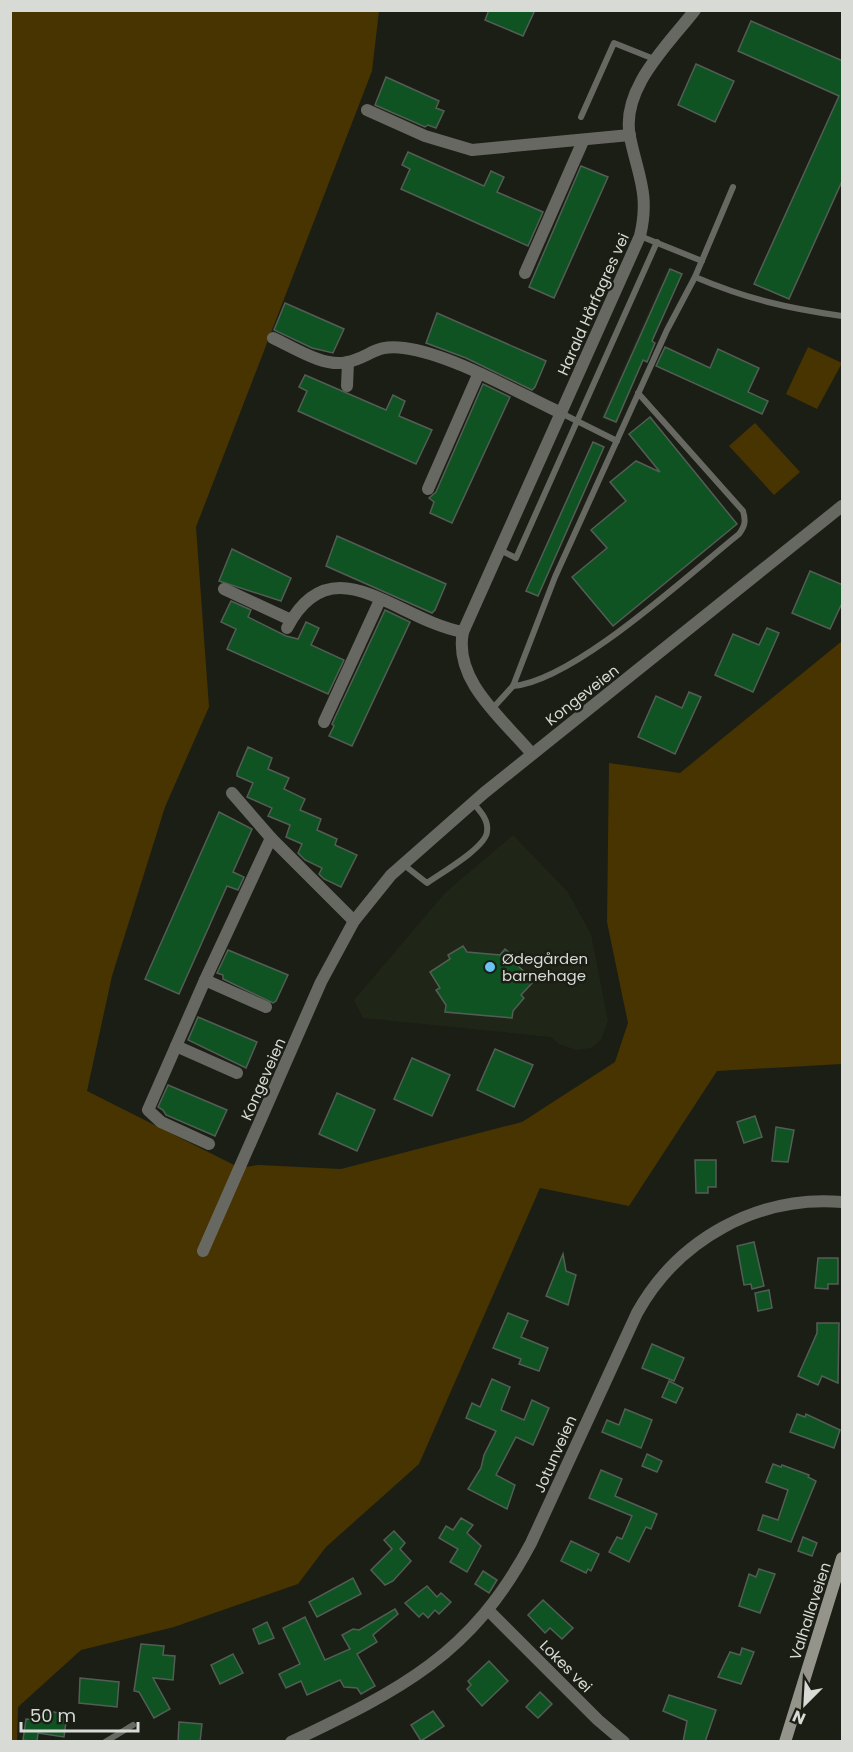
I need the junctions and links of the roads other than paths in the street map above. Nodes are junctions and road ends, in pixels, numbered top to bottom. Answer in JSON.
{"nodes":[{"id":1,"x":695,"y":10,"type":"edge"},
{"id":2,"x":654,"y":59,"type":"junction"},
{"id":3,"x":367,"y":110,"type":"dead end"},
{"id":4,"x":581,"y":117,"type":"dead end"},
{"id":5,"x":630,"y":135,"type":"junction"},
{"id":6,"x":583,"y":141,"type":"junction"},
{"id":7,"x":733,"y":187,"type":"dead end"},
{"id":8,"x":640,"y":236,"type":"junction"},
{"id":9,"x":657,"y":242,"type":"junction"},
{"id":10,"x":702,"y":261,"type":"junction"},
{"id":11,"x":525,"y":273,"type":"dead end"},
{"id":12,"x":695,"y":277,"type":"junction"},
{"id":13,"x":843,"y":316,"type":"edge"},
{"id":14,"x":273,"y":338,"type":"dead end"},
{"id":15,"x":348,"y":362,"type":"junction"},
{"id":16,"x":478,"y":375,"type":"junction"},
{"id":17,"x":347,"y":386,"type":"dead end"},
{"id":18,"x":638,"y":393,"type":"junction"},
{"id":19,"x":561,"y":412,"type":"junction"},
{"id":20,"x":578,"y":421,"type":"junction"},
{"id":21,"x":617,"y":441,"type":"junction"},
{"id":22,"x":428,"y":489,"type":"dead end"},
{"id":23,"x":843,"y":506,"type":"edge"},
{"id":24,"x":500,"y":550,"type":"junction"},
{"id":25,"x":224,"y":589,"type":"dead end"},
{"id":26,"x":380,"y":600,"type":"junction"},
{"id":27,"x":463,"y":632,"type":"junction"},
{"id":28,"x":513,"y":686,"type":"junction"},
{"id":29,"x":492,"y":708,"type":"junction"},
{"id":30,"x":324,"y":722,"type":"dead end"},
{"id":31,"x":532,"y":754,"type":"junction"},
{"id":32,"x":232,"y":793,"type":"dead end"},
{"id":33,"x":473,"y":803,"type":"junction"},
{"id":34,"x":271,"y":838,"type":"junction"},
{"id":35,"x":403,"y":864,"type":"junction"},
{"id":36,"x":354,"y":921,"type":"junction"},
{"id":37,"x":205,"y":980,"type":"junction"},
{"id":38,"x":266,"y":1007,"type":"dead end"},
{"id":39,"x":176,"y":1046,"type":"junction"},
{"id":40,"x":237,"y":1073,"type":"dead end"},
{"id":41,"x":209,"y":1144,"type":"dead end"},
{"id":42,"x":843,"y":1202,"type":"edge"},
{"id":43,"x":203,"y":1251,"type":"dead end"},
{"id":44,"x":843,"y":1558,"type":"edge"},
{"id":45,"x":489,"y":1611,"type":"junction"},
{"id":46,"x":133,"y":1725,"type":"dead end"},
{"id":47,"x":105,"y":1742,"type":"edge"},
{"id":48,"x":291,"y":1742,"type":"edge"},
{"id":49,"x":624,"y":1742,"type":"edge"},
{"id":50,"x":785,"y":1742,"type":"edge"}],
"edges":[{"from":1,"to":2,"type":"street","name":"Harald Hårfagres vei"},
{"from":2,"to":4,"type":"lane"},
{"from":2,"to":5,"type":"street","name":"Harald Hårfagres vei"},
{"from":3,"to":6,"type":"street"},
{"from":5,"to":6,"type":"street"},
{"from":5,"to":8,"type":"street","name":"Harald Hårfagres vei"},
{"from":6,"to":11,"type":"street"},
{"from":7,"to":10,"type":"lane"},
{"from":8,"to":9,"type":"lane"},
{"from":8,"to":19,"type":"street","name":"Harald Hårfagres vei"},
{"from":9,"to":10,"type":"lane"},
{"from":9,"to":20,"type":"lane"},
{"from":10,"to":12,"type":"lane"},
{"from":12,"to":13,"type":"lane"},
{"from":12,"to":18,"type":"lane"},
{"from":14,"to":15,"type":"street"},
{"from":15,"to":16,"type":"street"},
{"from":15,"to":17,"type":"street"},
{"from":16,"to":19,"type":"street"},
{"from":16,"to":22,"type":"street"},
{"from":18,"to":21,"type":"lane"},
{"from":18,"to":28,"type":"lane"},
{"from":19,"to":20,"type":"lane"},
{"from":19,"to":24,"type":"street","name":"Harald Hårfagres vei"},
{"from":20,"to":21,"type":"lane"},
{"from":20,"to":24,"type":"lane"},
{"from":21,"to":28,"type":"lane"},
{"from":23,"to":31,"type":"street","name":"Kongeveien"},
{"from":24,"to":27,"type":"street","name":"Harald Hårfagres vei"},
{"from":25,"to":26,"type":"street"},
{"from":26,"to":27,"type":"street"},
{"from":26,"to":30,"type":"street"},
{"from":27,"to":29,"type":"street","name":"Harald Hårfagres vei"},
{"from":28,"to":29,"type":"lane"},
{"from":29,"to":31,"type":"street","name":"Harald Hårfagres vei"},
{"from":31,"to":33,"type":"street","name":"Kongeveien"},
{"from":32,"to":34,"type":"street"},
{"from":33,"to":35,"type":"street","name":"Kongeveien"},
{"from":33,"to":35,"type":"lane"},
{"from":34,"to":36,"type":"street"},
{"from":34,"to":37,"type":"street"},
{"from":35,"to":36,"type":"street","name":"Kongeveien"},
{"from":36,"to":43,"type":"street","name":"Kongeveien"},
{"from":37,"to":38,"type":"street"},
{"from":37,"to":39,"type":"street"},
{"from":39,"to":40,"type":"street","name":"Kongeveien"},
{"from":39,"to":41,"type":"street"},
{"from":42,"to":45,"type":"street","name":"Jotunveien"},
{"from":44,"to":50,"type":"street","name":"Valhallaveien"},
{"from":45,"to":48,"type":"street","name":"Jotunveien"},
{"from":45,"to":49,"type":"street","name":"Lokes vei"},
{"from":46,"to":47,"type":"lane"}]}
